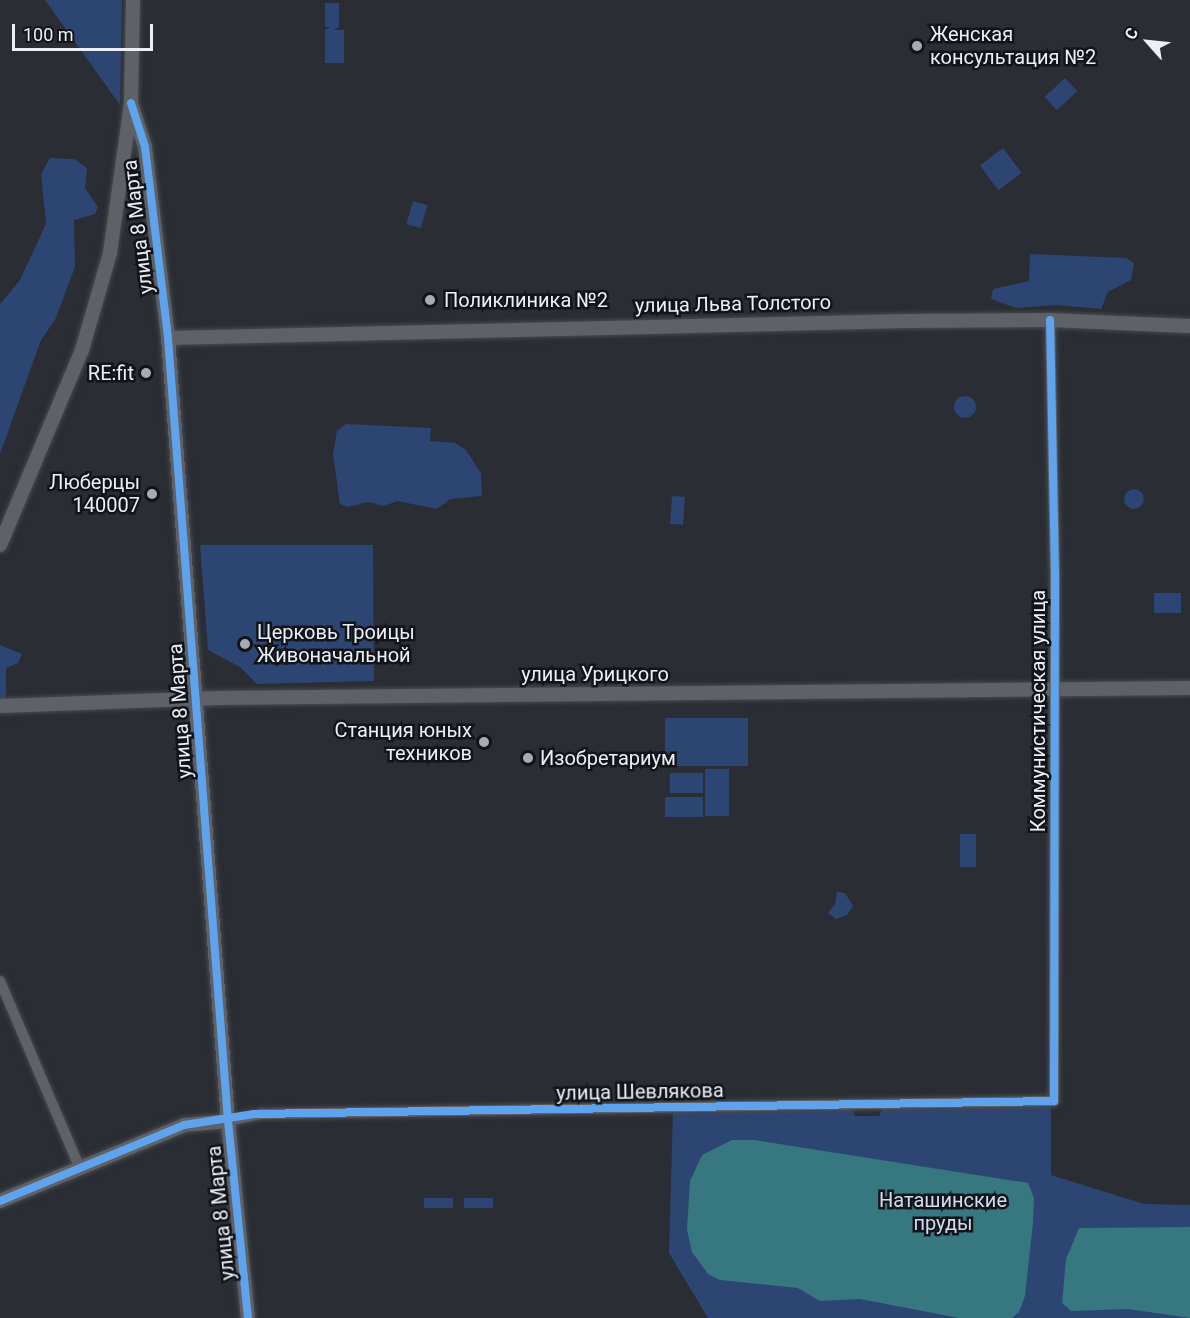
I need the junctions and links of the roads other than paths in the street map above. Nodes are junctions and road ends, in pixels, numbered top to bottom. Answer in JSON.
{"nodes":[{"id":1,"x":133,"y":0,"type":"edge"},
{"id":2,"x":141,"y":0,"type":"edge"},
{"id":3,"x":132,"y":28,"type":"junction"},
{"id":4,"x":131,"y":104,"type":"junction"},
{"id":5,"x":148,"y":175,"type":"junction"},
{"id":6,"x":121,"y":177,"type":"junction"},
{"id":7,"x":1050,"y":320,"type":"junction"},
{"id":8,"x":1190,"y":326,"type":"edge"},
{"id":9,"x":168,"y":338,"type":"junction"},
{"id":10,"x":0,"y":545,"type":"edge"},
{"id":11,"x":1190,"y":688,"type":"edge"},
{"id":12,"x":1055,"y":690,"type":"junction"},
{"id":13,"x":196,"y":700,"type":"junction"},
{"id":14,"x":0,"y":706,"type":"edge"},
{"id":15,"x":0,"y":981,"type":"edge"},
{"id":16,"x":1054,"y":1101,"type":"joint"},
{"id":17,"x":228,"y":1121,"type":"junction"},
{"id":18,"x":79,"y":1166,"type":"junction"},
{"id":19,"x":0,"y":1201,"type":"edge"},
{"id":20,"x":248,"y":1318,"type":"edge"}],
"edges":[{"from":1,"to":3,"type":"street"},
{"from":2,"to":3,"type":"street"},
{"from":3,"to":4,"type":"street"},
{"from":4,"to":5,"type":"street","name":"улица 8 Марта"},
{"from":4,"to":6,"type":"street"},
{"from":5,"to":6,"type":"street"},
{"from":5,"to":9,"type":"street","name":"улица 8 Марта"},
{"from":6,"to":10,"type":"street"},
{"from":7,"to":8,"type":"street","name":"улица Льва Толстого"},
{"from":7,"to":9,"type":"street","name":"улица Льва Толстого"},
{"from":7,"to":12,"type":"street","name":"Коммунистическая улица"},
{"from":9,"to":13,"type":"street","name":"улица 8 Марта"},
{"from":11,"to":12,"type":"street","name":"улица Урицкого"},
{"from":12,"to":13,"type":"street","name":"улица Урицкого"},
{"from":12,"to":16,"type":"street","name":"Коммунистическая улица"},
{"from":13,"to":14,"type":"street","name":"улица Урицкого"},
{"from":13,"to":17,"type":"street","name":"улица 8 Марта"},
{"from":15,"to":18,"type":"street"},
{"from":16,"to":17,"type":"street","name":"улица Шевлякова"},
{"from":17,"to":18,"type":"street"},
{"from":17,"to":20,"type":"street","name":"улица 8 Марта"},
{"from":18,"to":19,"type":"street"}]}
